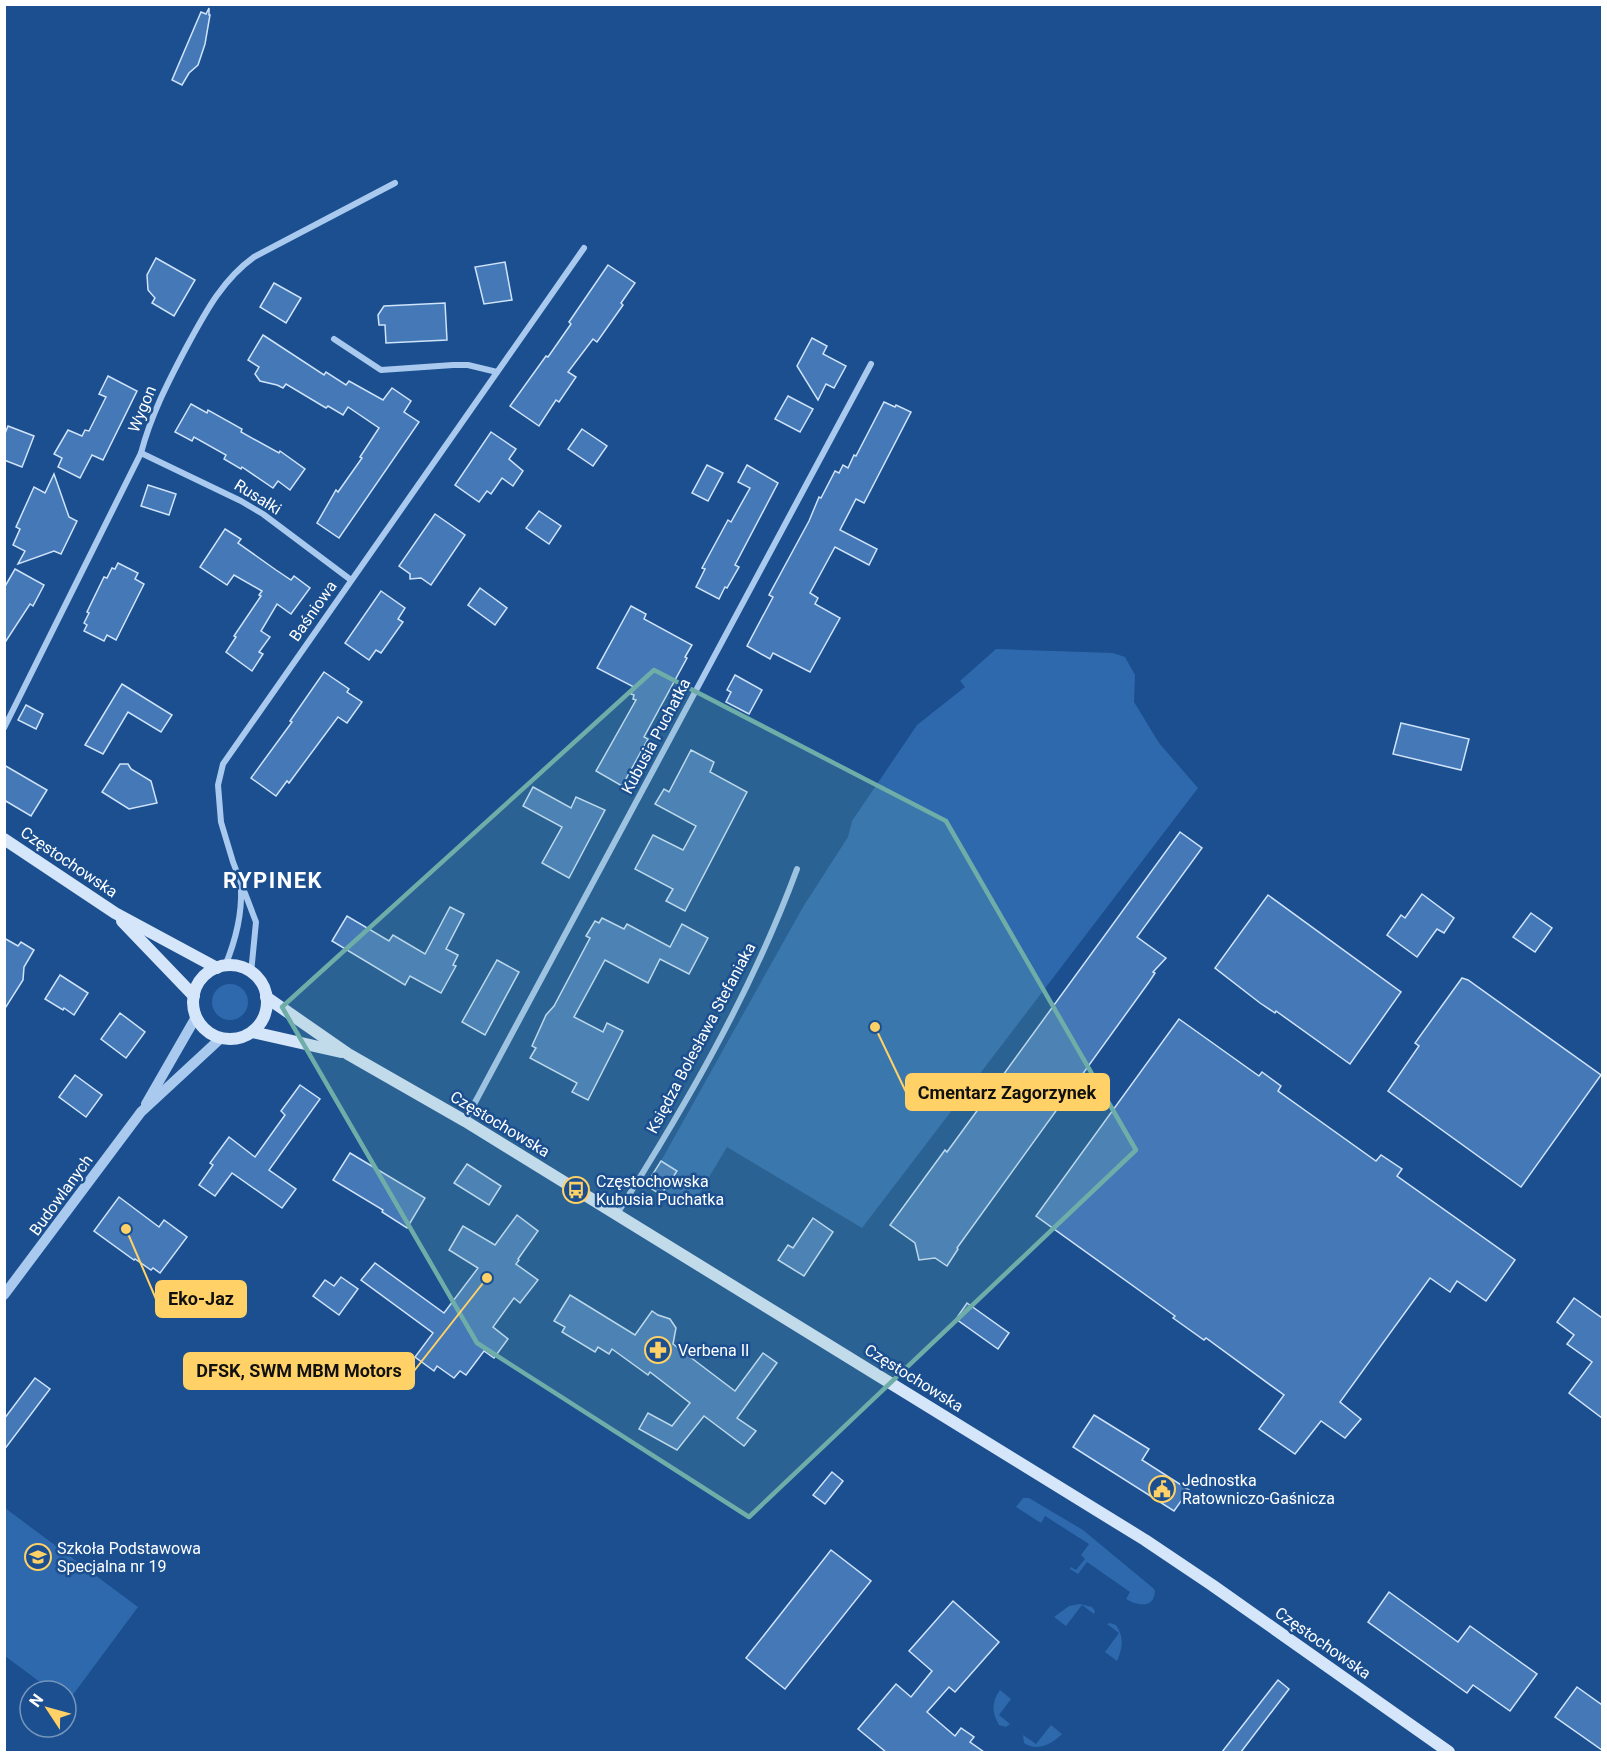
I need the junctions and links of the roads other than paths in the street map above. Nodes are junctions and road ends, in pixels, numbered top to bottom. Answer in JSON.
{"nodes":[{"id":1,"x":395,"y":183,"type":"dead end"},
{"id":2,"x":584,"y":248,"type":"dead end"},
{"id":3,"x":334,"y":339,"type":"dead end"},
{"id":4,"x":871,"y":364,"type":"dead end"},
{"id":5,"x":497,"y":372,"type":"junction"},
{"id":6,"x":141,"y":453,"type":"junction"},
{"id":7,"x":351,"y":580,"type":"junction"},
{"id":8,"x":4,"y":728,"type":"edge"},
{"id":9,"x":4,"y":839,"type":"edge"},
{"id":10,"x":797,"y":869,"type":"dead end"},
{"id":11,"x":241,"y":885,"type":"junction"},
{"id":12,"x":115,"y":913,"type":"junction"},
{"id":13,"x":221,"y":967,"type":"junction"},
{"id":14,"x":251,"y":973,"type":"junction"},
{"id":15,"x":194,"y":996,"type":"junction"},
{"id":16,"x":266,"y":997,"type":"junction"},
{"id":17,"x":196,"y":1017,"type":"junction"},
{"id":18,"x":252,"y":1032,"type":"junction"},
{"id":19,"x":221,"y":1038,"type":"junction"},
{"id":20,"x":348,"y":1054,"type":"junction"},
{"id":21,"x":141,"y":1112,"type":"junction"},
{"id":22,"x":465,"y":1121,"type":"junction"},
{"id":23,"x":617,"y":1214,"type":"junction"},
{"id":24,"x":4,"y":1295,"type":"edge"},
{"id":25,"x":1449,"y":1752,"type":"edge"}],
"edges":[{"from":1,"to":6,"type":"street","name":"Wygon"},
{"from":2,"to":5,"type":"street","name":"Baśniowa"},
{"from":3,"to":5,"type":"street"},
{"from":4,"to":22,"type":"street","name":"Kubusia Puchatka"},
{"from":5,"to":7,"type":"street","name":"Baśniowa"},
{"from":6,"to":7,"type":"street","name":"Rusałki"},
{"from":6,"to":8,"type":"street","name":"Wygon"},
{"from":7,"to":11,"type":"street","name":"Baśniowa"},
{"from":9,"to":12,"type":"main road","name":"Częstochowska"},
{"from":10,"to":23,"type":"street","name":"Księdza Bolesława Stefaniaka"},
{"from":11,"to":13,"type":"street","name":"Baśniowa"},
{"from":11,"to":14,"type":"street","name":"Baśniowa"},
{"from":12,"to":13,"type":"main road","name":"Częstochowska"},
{"from":12,"to":15,"type":"main road","name":"Częstochowska"},
{"from":13,"to":14,"type":"main road"},
{"from":13,"to":15,"type":"main road"},
{"from":14,"to":16,"type":"main road"},
{"from":15,"to":17,"type":"main road"},
{"from":16,"to":18,"type":"main road"},
{"from":16,"to":20,"type":"main road","name":"Częstochowska"},
{"from":17,"to":19,"type":"main road"},
{"from":17,"to":21,"type":"street","name":"Budowlanych"},
{"from":18,"to":19,"type":"main road"},
{"from":18,"to":20,"type":"main road","name":"Częstochowska"},
{"from":19,"to":21,"type":"street","name":"Budowlanych"},
{"from":20,"to":22,"type":"main road","name":"Częstochowska"},
{"from":21,"to":24,"type":"street","name":"Budowlanych"},
{"from":22,"to":23,"type":"main road","name":"Częstochowska"},
{"from":23,"to":25,"type":"main road","name":"Częstochowska"}]}
